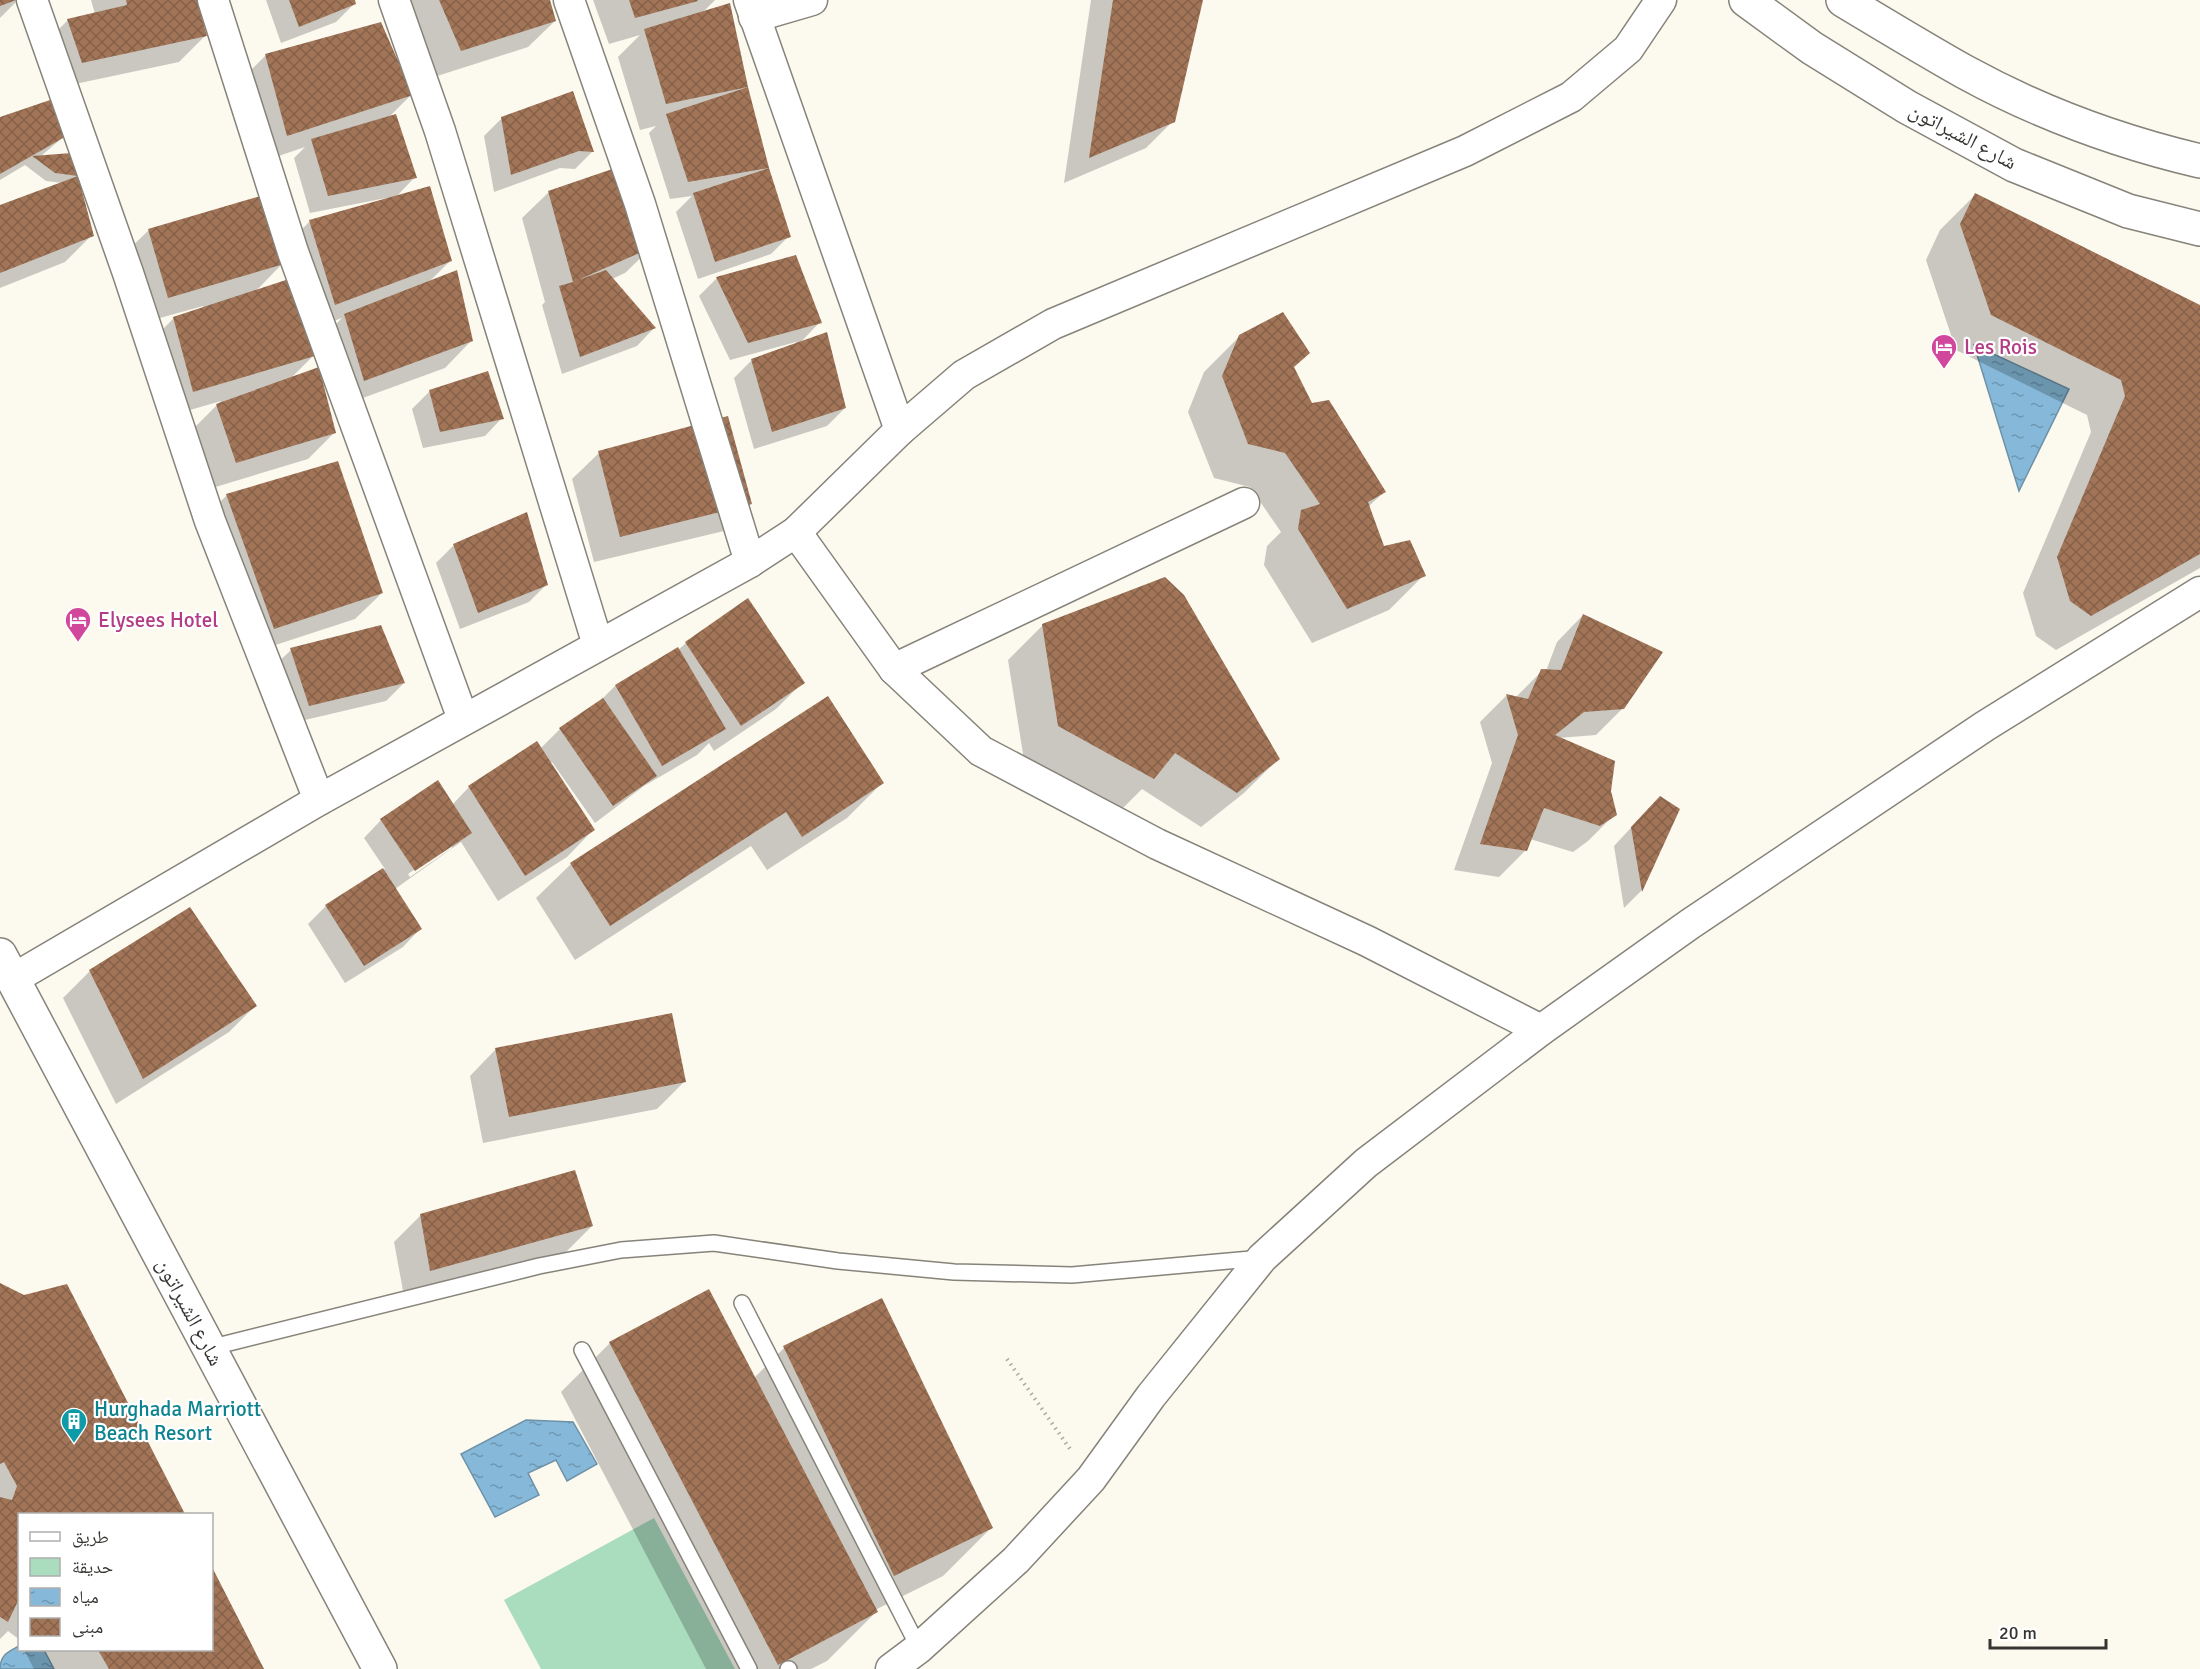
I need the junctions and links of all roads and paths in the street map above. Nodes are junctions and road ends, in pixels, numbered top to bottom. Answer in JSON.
{"nodes":[{"id":1,"x":32,"y":0,"type":"edge"},
{"id":2,"x":213,"y":0,"type":"edge"},
{"id":3,"x":394,"y":0,"type":"edge"},
{"id":4,"x":569,"y":0,"type":"edge"},
{"id":5,"x":812,"y":0,"type":"edge"},
{"id":6,"x":1660,"y":0,"type":"edge"},
{"id":7,"x":1746,"y":0,"type":"edge"},
{"id":8,"x":1843,"y":0,"type":"edge"},
{"id":9,"x":752,"y":8,"type":"edge"},
{"id":10,"x":2200,"y":161,"type":"edge"},
{"id":11,"x":2200,"y":229,"type":"edge"},
{"id":12,"x":900,"y":430,"type":"junction"},
{"id":13,"x":1244,"y":503,"type":"dead end"},
{"id":14,"x":796,"y":532,"type":"junction"},
{"id":15,"x":750,"y":562,"type":"junction"},
{"id":16,"x":2200,"y":592,"type":"edge"},
{"id":17,"x":598,"y":645,"type":"junction"},
{"id":18,"x":894,"y":669,"type":"junction"},
{"id":19,"x":463,"y":719,"type":"junction"},
{"id":20,"x":319,"y":800,"type":"junction"},
{"id":21,"x":6,"y":967,"type":"edge"},
{"id":22,"x":1541,"y":1030,"type":"junction"},
{"id":23,"x":1262,"y":1258,"type":"junction"},
{"id":24,"x":742,"y":1304,"type":"dead end"},
{"id":25,"x":209,"y":1348,"type":"junction"},
{"id":26,"x":582,"y":1350,"type":"dead end"},
{"id":27,"x":1006,"y":1359,"type":"dead end"},
{"id":28,"x":1091,"y":1479,"type":"junction"},
{"id":29,"x":919,"y":1648,"type":"junction"},
{"id":30,"x":380,"y":1669,"type":"edge"},
{"id":31,"x":749,"y":1669,"type":"edge"},
{"id":32,"x":891,"y":1669,"type":"edge"}],
"edges":[{"from":1,"to":20,"type":"street"},
{"from":2,"to":19,"type":"street"},
{"from":3,"to":17,"type":"street"},
{"from":4,"to":15,"type":"street"},
{"from":5,"to":9,"type":"street"},
{"from":6,"to":12,"type":"street"},
{"from":7,"to":11,"type":"street","name":"شارع الشيراتون"},
{"from":8,"to":10,"type":"street"},
{"from":9,"to":12,"type":"street"},
{"from":12,"to":14,"type":"street"},
{"from":13,"to":18,"type":"street"},
{"from":14,"to":15,"type":"street"},
{"from":14,"to":18,"type":"street"},
{"from":15,"to":17,"type":"street"},
{"from":16,"to":22,"type":"street"},
{"from":17,"to":19,"type":"street"},
{"from":18,"to":22,"type":"street"},
{"from":19,"to":20,"type":"street"},
{"from":20,"to":21,"type":"street"},
{"from":21,"to":25,"type":"street","name":"شارع الشيراتون"},
{"from":22,"to":23,"type":"street"},
{"from":23,"to":25,"type":"lane"},
{"from":23,"to":28,"type":"street"},
{"from":24,"to":29,"type":"lane"},
{"from":25,"to":30,"type":"street","name":"شارع الشيراتون"},
{"from":26,"to":31,"type":"lane"},
{"from":27,"to":28,"type":"path"},
{"from":28,"to":29,"type":"street"},
{"from":29,"to":32,"type":"street"}]}
